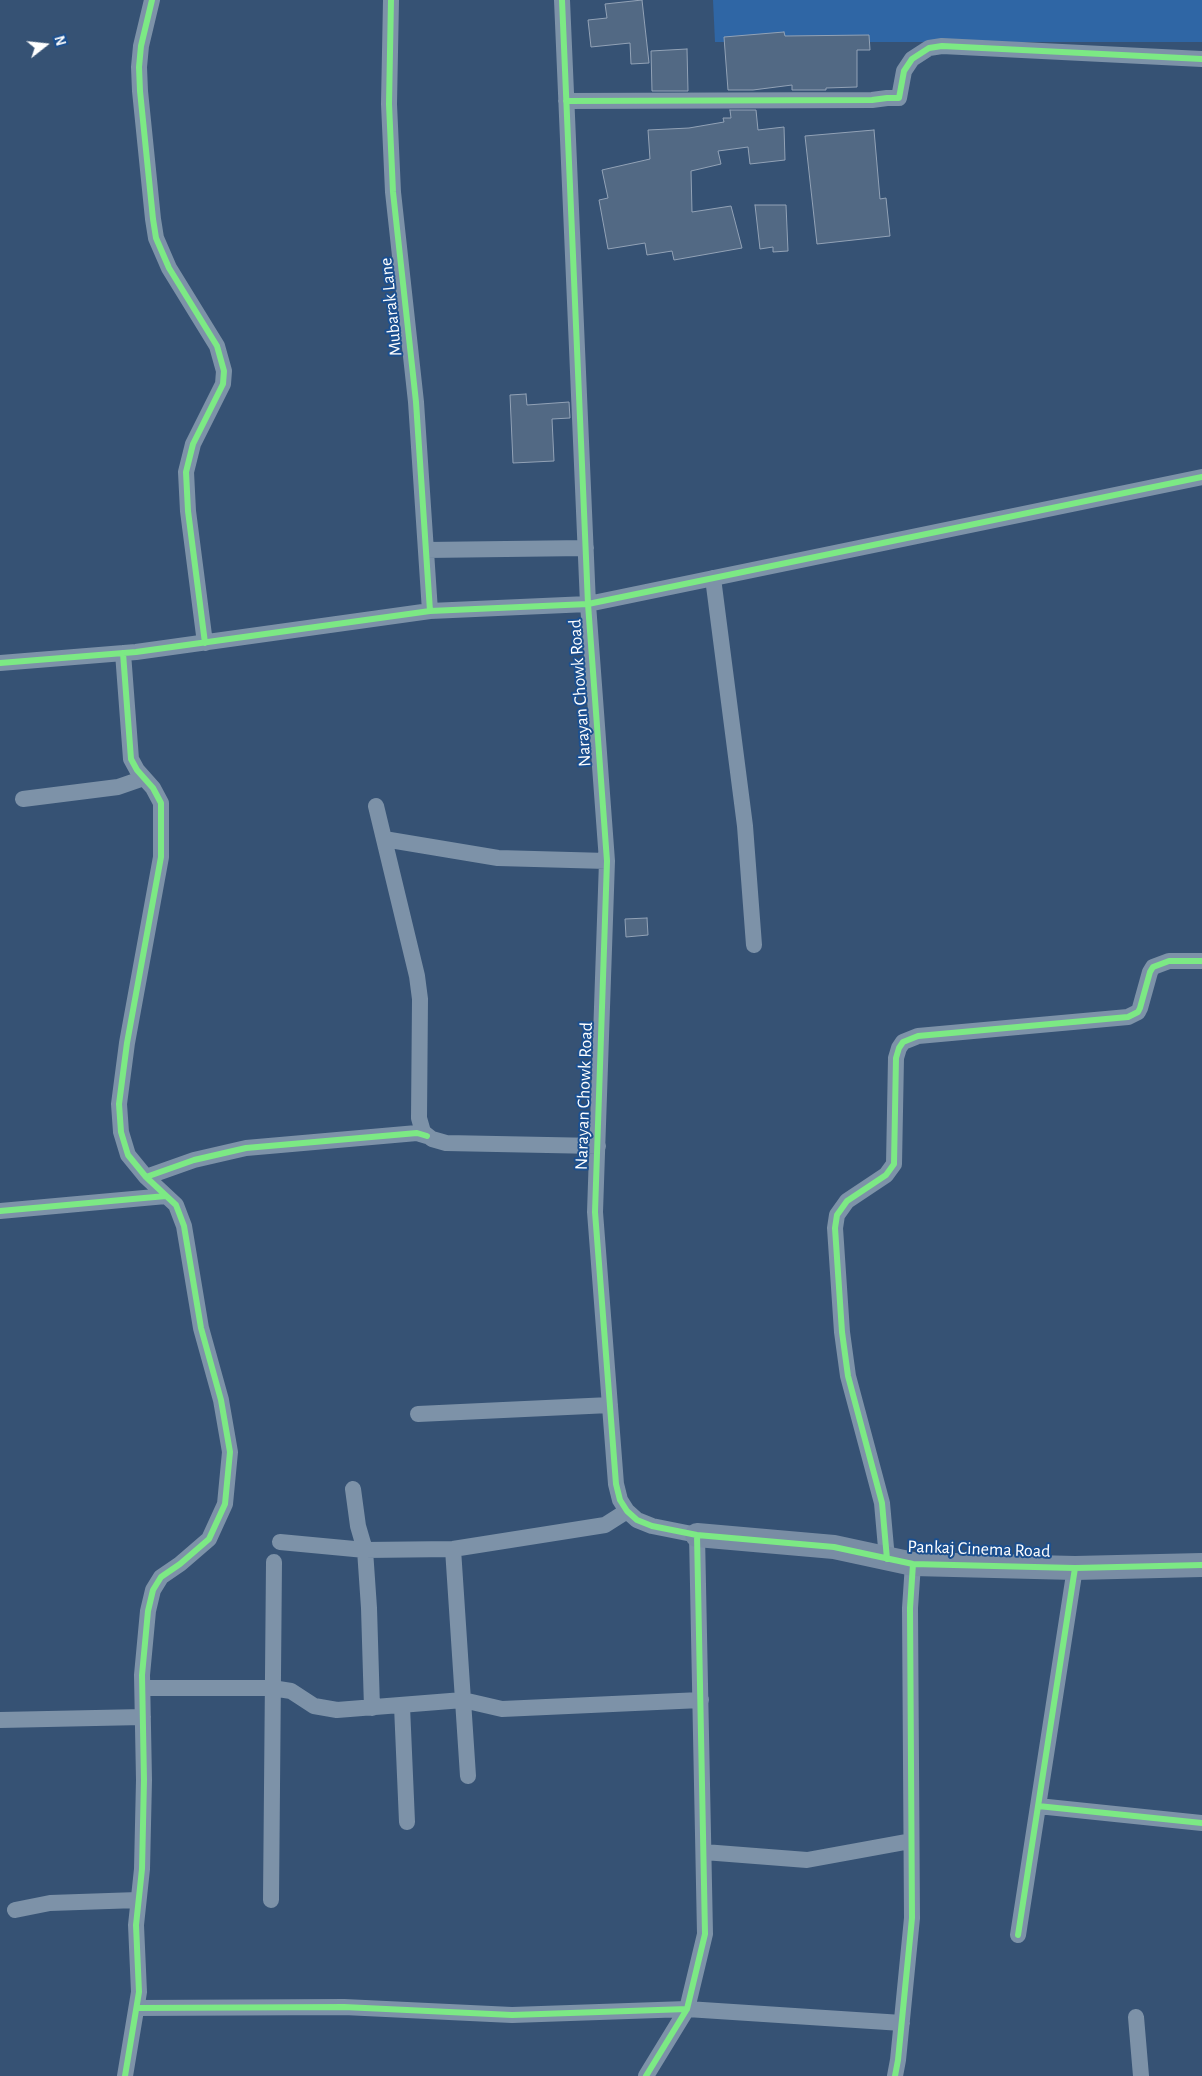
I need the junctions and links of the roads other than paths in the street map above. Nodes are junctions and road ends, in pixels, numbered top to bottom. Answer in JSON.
{"nodes":[{"id":1,"x":152,"y":0,"type":"edge"},
{"id":2,"x":391,"y":0,"type":"edge"},
{"id":3,"x":562,"y":0,"type":"edge"},
{"id":4,"x":1202,"y":59,"type":"edge"},
{"id":5,"x":566,"y":101,"type":"junction"},
{"id":6,"x":1202,"y":477,"type":"edge"},
{"id":7,"x":586,"y":548,"type":"junction"},
{"id":8,"x":426,"y":550,"type":"junction"},
{"id":9,"x":713,"y":578,"type":"junction"},
{"id":10,"x":588,"y":604,"type":"junction"},
{"id":11,"x":430,"y":611,"type":"junction"},
{"id":12,"x":204,"y":643,"type":"junction"},
{"id":13,"x":123,"y":653,"type":"junction"},
{"id":14,"x":0,"y":663,"type":"edge"},
{"id":15,"x":144,"y":778,"type":"junction"},
{"id":16,"x":23,"y":799,"type":"dead end"},
{"id":17,"x":376,"y":806,"type":"dead end"},
{"id":18,"x":384,"y":839,"type":"junction"},
{"id":19,"x":607,"y":861,"type":"junction"},
{"id":20,"x":754,"y":945,"type":"dead end"},
{"id":21,"x":1202,"y":961,"type":"edge"},
{"id":22,"x":427,"y":1136,"type":"junction"},
{"id":23,"x":598,"y":1146,"type":"junction"},
{"id":24,"x":146,"y":1177,"type":"junction"},
{"id":25,"x":166,"y":1196,"type":"junction"},
{"id":26,"x":0,"y":1211,"type":"edge"},
{"id":27,"x":610,"y":1405,"type":"junction"},
{"id":28,"x":418,"y":1414,"type":"dead end"},
{"id":29,"x":353,"y":1489,"type":"dead end"},
{"id":30,"x":627,"y":1511,"type":"junction"},
{"id":31,"x":697,"y":1535,"type":"junction"},
{"id":32,"x":280,"y":1542,"type":"dead end"},
{"id":33,"x":454,"y":1549,"type":"junction"},
{"id":34,"x":365,"y":1550,"type":"junction"},
{"id":35,"x":887,"y":1559,"type":"junction"},
{"id":36,"x":274,"y":1562,"type":"dead end"},
{"id":37,"x":913,"y":1564,"type":"junction"},
{"id":38,"x":1202,"y":1565,"type":"edge"},
{"id":39,"x":1075,"y":1568,"type":"junction"},
{"id":40,"x":143,"y":1688,"type":"junction"},
{"id":41,"x":272,"y":1688,"type":"junction"},
{"id":42,"x":463,"y":1700,"type":"junction"},
{"id":43,"x":701,"y":1700,"type":"junction"},
{"id":44,"x":402,"y":1706,"type":"junction"},
{"id":45,"x":372,"y":1708,"type":"junction"},
{"id":46,"x":143,"y":1717,"type":"junction"},
{"id":47,"x":0,"y":1720,"type":"edge"},
{"id":48,"x":468,"y":1776,"type":"dead end"},
{"id":49,"x":1038,"y":1806,"type":"junction"},
{"id":50,"x":407,"y":1822,"type":"dead end"},
{"id":51,"x":1202,"y":1823,"type":"edge"},
{"id":52,"x":911,"y":1841,"type":"junction"},
{"id":53,"x":704,"y":1852,"type":"junction"},
{"id":54,"x":138,"y":1900,"type":"junction"},
{"id":55,"x":271,"y":1900,"type":"dead end"},
{"id":56,"x":15,"y":1910,"type":"dead end"},
{"id":57,"x":1018,"y":1935,"type":"dead end"},
{"id":58,"x":136,"y":2008,"type":"junction"},
{"id":59,"x":687,"y":2009,"type":"junction"},
{"id":60,"x":1136,"y":2018,"type":"dead end"},
{"id":61,"x":902,"y":2023,"type":"junction"},
{"id":62,"x":125,"y":2076,"type":"edge"},
{"id":63,"x":646,"y":2076,"type":"edge"},
{"id":64,"x":895,"y":2076,"type":"edge"},
{"id":65,"x":1141,"y":2076,"type":"edge"}],
"edges":[{"from":1,"to":12,"type":"street"},
{"from":2,"to":8,"type":"street","name":"Mubarak Lane"},
{"from":3,"to":5,"type":"street","name":"Narayan Chowk Road"},
{"from":4,"to":5,"type":"street"},
{"from":5,"to":7,"type":"street","name":"Narayan Chowk Road"},
{"from":6,"to":9,"type":"street"},
{"from":7,"to":8,"type":"street"},
{"from":7,"to":10,"type":"street","name":"Narayan Chowk Road"},
{"from":8,"to":11,"type":"street","name":"Mubarak Lane"},
{"from":9,"to":10,"type":"street"},
{"from":9,"to":20,"type":"street"},
{"from":10,"to":11,"type":"street"},
{"from":10,"to":19,"type":"street","name":"Narayan Chowk Road"},
{"from":11,"to":12,"type":"street"},
{"from":12,"to":13,"type":"street"},
{"from":13,"to":14,"type":"street"},
{"from":13,"to":15,"type":"street"},
{"from":15,"to":16,"type":"street"},
{"from":15,"to":24,"type":"street"},
{"from":17,"to":18,"type":"street"},
{"from":18,"to":19,"type":"street"},
{"from":18,"to":22,"type":"street"},
{"from":19,"to":23,"type":"street","name":"Narayan Chowk Road"},
{"from":21,"to":35,"type":"street"},
{"from":22,"to":23,"type":"street"},
{"from":22,"to":24,"type":"street"},
{"from":23,"to":27,"type":"street","name":"Narayan Chowk Road"},
{"from":24,"to":25,"type":"street"},
{"from":25,"to":26,"type":"street"},
{"from":25,"to":40,"type":"street"},
{"from":27,"to":28,"type":"street"},
{"from":27,"to":30,"type":"street","name":"Narayan Chowk Road"},
{"from":29,"to":34,"type":"street"},
{"from":30,"to":31,"type":"street"},
{"from":30,"to":33,"type":"street"},
{"from":31,"to":35,"type":"street","name":"Pankaj Cinema Road"},
{"from":31,"to":43,"type":"street"},
{"from":32,"to":34,"type":"street"},
{"from":33,"to":34,"type":"street"},
{"from":33,"to":42,"type":"street"},
{"from":34,"to":45,"type":"street"},
{"from":35,"to":37,"type":"street","name":"Pankaj Cinema Road"},
{"from":36,"to":41,"type":"street"},
{"from":37,"to":39,"type":"street","name":"Pankaj Cinema Road"},
{"from":37,"to":52,"type":"street"},
{"from":38,"to":39,"type":"street","name":"Pankaj Cinema Road"},
{"from":39,"to":49,"type":"street"},
{"from":40,"to":41,"type":"street"},
{"from":40,"to":46,"type":"street"},
{"from":41,"to":45,"type":"street"},
{"from":41,"to":55,"type":"street"},
{"from":42,"to":43,"type":"street"},
{"from":42,"to":44,"type":"street"},
{"from":42,"to":48,"type":"street"},
{"from":43,"to":53,"type":"street"},
{"from":44,"to":45,"type":"street"},
{"from":44,"to":50,"type":"street"},
{"from":46,"to":47,"type":"street"},
{"from":46,"to":54,"type":"street"},
{"from":49,"to":51,"type":"street"},
{"from":49,"to":57,"type":"street"},
{"from":52,"to":53,"type":"street"},
{"from":52,"to":61,"type":"street"},
{"from":53,"to":59,"type":"street"},
{"from":54,"to":56,"type":"street"},
{"from":54,"to":58,"type":"street"},
{"from":58,"to":59,"type":"street"},
{"from":58,"to":62,"type":"street"},
{"from":59,"to":61,"type":"street"},
{"from":59,"to":63,"type":"street"},
{"from":60,"to":65,"type":"street"},
{"from":61,"to":64,"type":"street"}]}
